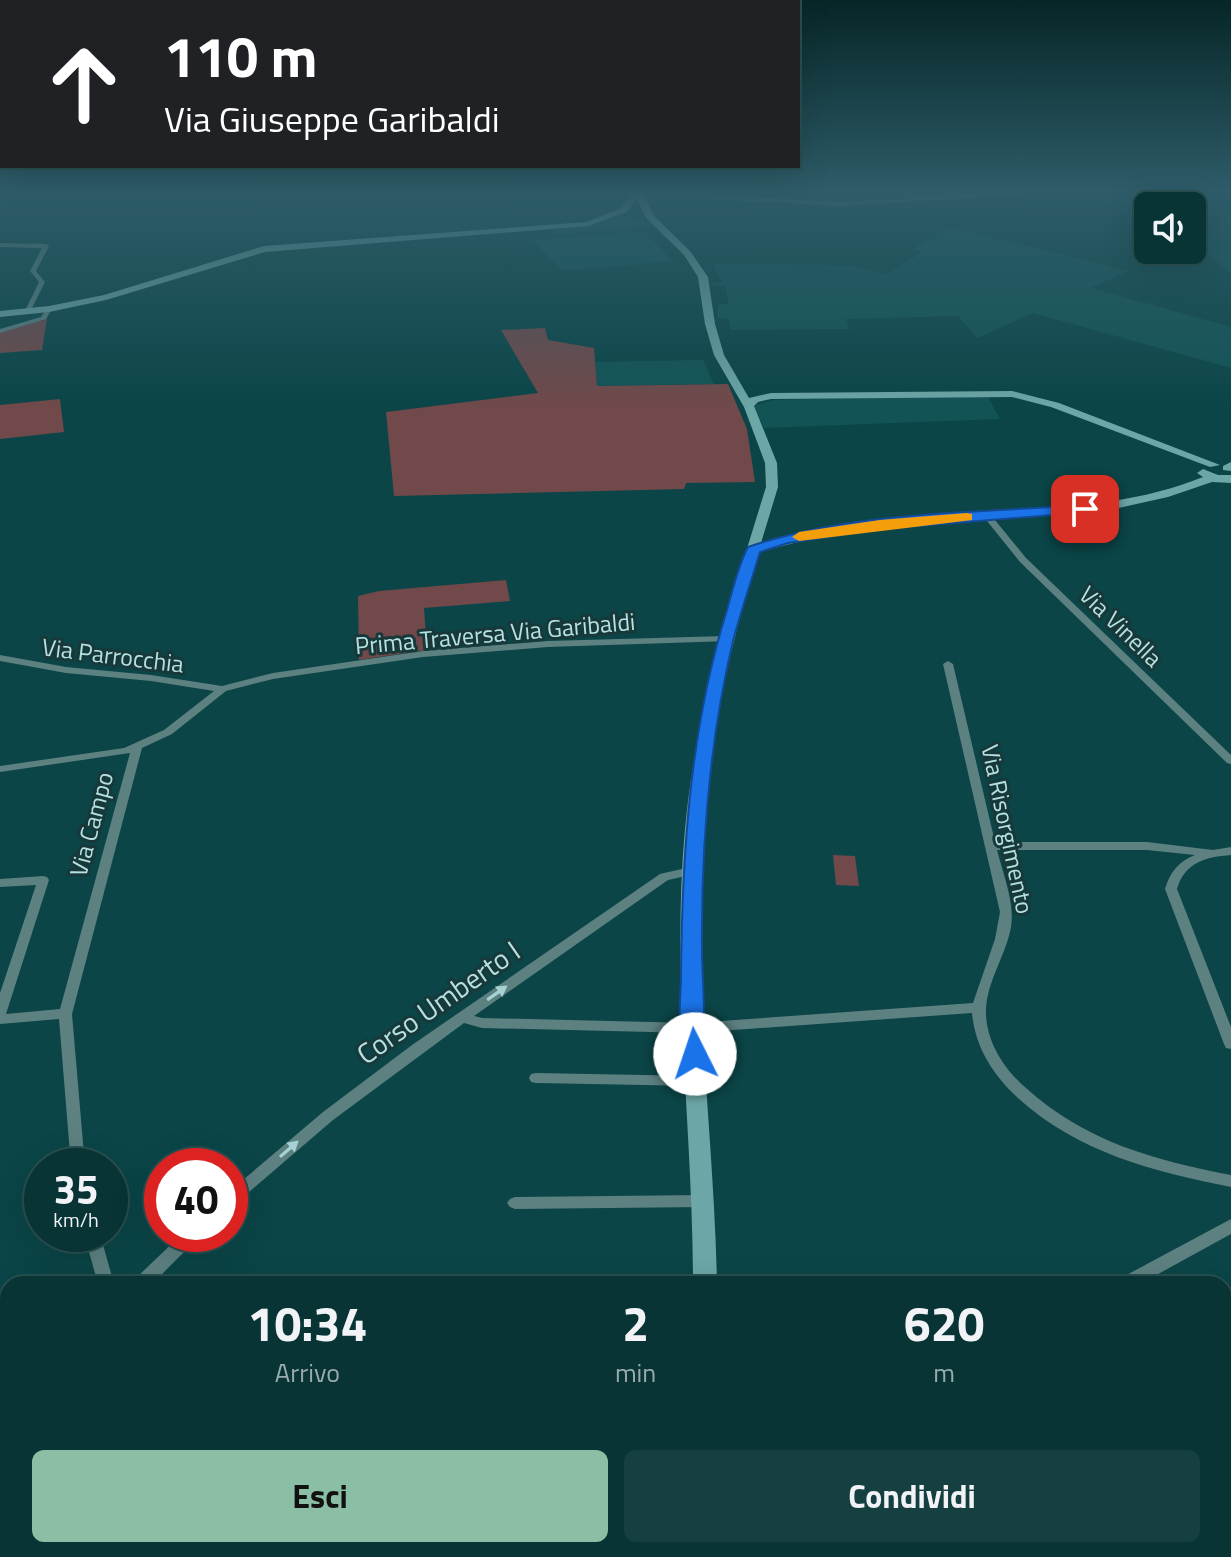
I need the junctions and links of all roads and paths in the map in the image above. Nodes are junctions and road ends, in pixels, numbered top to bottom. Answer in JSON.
{"nodes":[{"id":1,"x":37,"y":263,"type":"edge"},
{"id":2,"x":219,"y":263,"type":"edge"},
{"id":3,"x":693,"y":263,"type":"edge"},
{"id":4,"x":49,"y":309,"type":"junction"},
{"id":5,"x":28,"y":311,"type":"junction"},
{"id":6,"x":0,"y":314,"type":"edge"},
{"id":7,"x":0,"y":331,"type":"edge"},
{"id":8,"x":748,"y":396,"type":"junction"},
{"id":9,"x":1222,"y":473,"type":"edge"},
{"id":10,"x":987,"y":516,"type":"junction"},
{"id":11,"x":753,"y":550,"type":"junction"},
{"id":12,"x":726,"y":639,"type":"junction"},
{"id":13,"x":0,"y":658,"type":"edge"},
{"id":14,"x":948,"y":664,"type":"dead end"},
{"id":15,"x":222,"y":689,"type":"junction"},
{"id":16,"x":137,"y":747,"type":"junction"},
{"id":17,"x":1231,"y":761,"type":"edge"},
{"id":18,"x":0,"y":769,"type":"edge"},
{"id":19,"x":990,"y":846,"type":"junction"},
{"id":20,"x":1231,"y":851,"type":"edge"},
{"id":21,"x":1215,"y":852,"type":"junction"},
{"id":22,"x":691,"y":871,"type":"junction"},
{"id":23,"x":0,"y":883,"type":"edge"},
{"id":24,"x":978,"y":1008,"type":"junction"},
{"id":25,"x":65,"y":1014,"type":"junction"},
{"id":26,"x":0,"y":1016,"type":"edge"},
{"id":27,"x":462,"y":1018,"type":"junction"},
{"id":28,"x":692,"y":1028,"type":"junction"},
{"id":29,"x":1229,"y":1035,"type":"edge"},
{"id":30,"x":536,"y":1078,"type":"dead end"},
{"id":31,"x":698,"y":1081,"type":"junction"},
{"id":32,"x":76,"y":1148,"type":"edge"},
{"id":33,"x":1231,"y":1181,"type":"edge"},
{"id":34,"x":248,"y":1185,"type":"edge"},
{"id":35,"x":705,"y":1201,"type":"junction"},
{"id":36,"x":515,"y":1203,"type":"dead end"},
{"id":37,"x":1231,"y":1226,"type":"edge"},
{"id":38,"x":97,"y":1252,"type":"edge"},
{"id":39,"x":174,"y":1252,"type":"edge"},
{"id":40,"x":104,"y":1276,"type":"edge"},
{"id":41,"x":149,"y":1276,"type":"edge"},
{"id":42,"x":705,"y":1276,"type":"edge"},
{"id":43,"x":1140,"y":1276,"type":"edge"}],
"edges":[{"from":1,"to":5,"type":"street"},
{"from":2,"to":4,"type":"street"},
{"from":3,"to":8,"type":"street"},
{"from":4,"to":5,"type":"street"},
{"from":4,"to":7,"type":"street"},
{"from":5,"to":6,"type":"street"},
{"from":8,"to":9,"type":"street"},
{"from":8,"to":11,"type":"street"},
{"from":9,"to":10,"type":"street"},
{"from":10,"to":11,"type":"street"},
{"from":10,"to":17,"type":"street","name":"Via Vinella"},
{"from":11,"to":12,"type":"street"},
{"from":12,"to":15,"type":"street","name":"Prima Traversa Via Garibaldi"},
{"from":12,"to":22,"type":"street"},
{"from":13,"to":15,"type":"street","name":"Via Parrocchia"},
{"from":14,"to":19,"type":"street","name":"Via Risorgimento"},
{"from":15,"to":16,"type":"street","name":"Via Campo"},
{"from":16,"to":18,"type":"street"},
{"from":16,"to":25,"type":"street","name":"Via Campo"},
{"from":19,"to":21,"type":"street"},
{"from":19,"to":24,"type":"street","name":"Via Risorgimento"},
{"from":20,"to":21,"type":"street"},
{"from":21,"to":29,"type":"street"},
{"from":27,"to":22,"type":"street","name":"Corso Umberto I","one_way":true},
{"from":22,"to":28,"type":"street"},
{"from":23,"to":26,"type":"street","name":"Via Campo"},
{"from":24,"to":28,"type":"street"},
{"from":24,"to":33,"type":"street"},
{"from":25,"to":26,"type":"street","name":"Via Campo"},
{"from":25,"to":32,"type":"street","name":"Via Campo"},
{"from":27,"to":28,"type":"street"},
{"from":34,"to":27,"type":"street","name":"Corso Umberto I","one_way":true},
{"from":28,"to":31,"type":"street"},
{"from":30,"to":31,"type":"street"},
{"from":31,"to":35,"type":"street"},
{"from":35,"to":36,"type":"street"},
{"from":35,"to":42,"type":"street"},
{"from":37,"to":43,"type":"street"},
{"from":38,"to":40,"type":"street"},
{"from":39,"to":41,"type":"street"}]}
